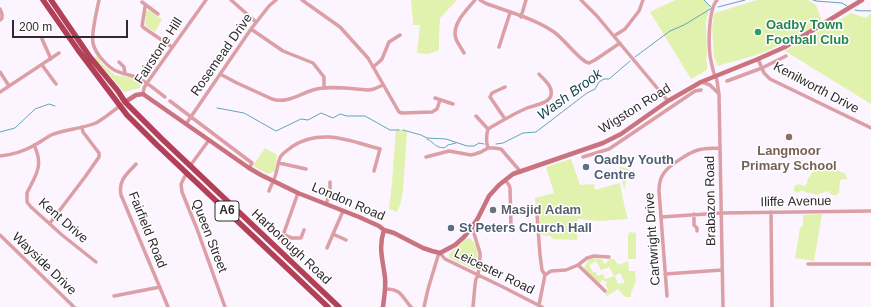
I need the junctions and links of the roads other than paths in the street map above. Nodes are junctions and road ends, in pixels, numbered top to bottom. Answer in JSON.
{"nodes":[{"id":1,"x":43,"y":0,"type":"edge"},
{"id":2,"x":51,"y":0,"type":"edge"},
{"id":3,"x":99,"y":0,"type":"edge"},
{"id":4,"x":205,"y":0,"type":"edge"},
{"id":5,"x":231,"y":0,"type":"edge"},
{"id":6,"x":276,"y":0,"type":"edge"},
{"id":7,"x":302,"y":0,"type":"edge"},
{"id":8,"x":475,"y":0,"type":"edge"},
{"id":9,"x":480,"y":0,"type":"edge"},
{"id":10,"x":526,"y":0,"type":"edge"},
{"id":11,"x":581,"y":0,"type":"edge"},
{"id":12,"x":643,"y":0,"type":"edge"},
{"id":13,"x":717,"y":0,"type":"edge"},
{"id":14,"x":862,"y":0,"type":"edge"},
{"id":15,"x":142,"y":2,"type":"dead end"},
{"id":16,"x":146,"y":5,"type":"junction"},
{"id":17,"x":0,"y":9,"type":"edge"},
{"id":18,"x":510,"y":13,"type":"junction"},
{"id":19,"x":158,"y":14,"type":"dead end"},
{"id":20,"x":521,"y":17,"type":"junction"},
{"id":21,"x":1,"y":19,"type":"edge"},
{"id":22,"x":256,"y":22,"type":"junction"},
{"id":23,"x":251,"y":29,"type":"junction"},
{"id":24,"x":400,"y":35,"type":"dead end"},
{"id":25,"x":614,"y":36,"type":"junction"},
{"id":26,"x":42,"y":39,"type":"dead end"},
{"id":27,"x":620,"y":43,"type":"junction"},
{"id":28,"x":172,"y":47,"type":"junction"},
{"id":29,"x":499,"y":47,"type":"dead end"},
{"id":30,"x":59,"y":53,"type":"dead end"},
{"id":31,"x":464,"y":53,"type":"dead end"},
{"id":32,"x":786,"y":56,"type":"dead end"},
{"id":33,"x":51,"y":59,"type":"junction"},
{"id":34,"x":758,"y":59,"type":"junction"},
{"id":35,"x":119,"y":62,"type":"dead end"},
{"id":36,"x":42,"y":65,"type":"junction"},
{"id":37,"x":373,"y":67,"type":"junction"},
{"id":38,"x":762,"y":68,"type":"junction"},
{"id":39,"x":0,"y":72,"type":"edge"},
{"id":40,"x":125,"y":74,"type":"junction"},
{"id":41,"x":220,"y":74,"type":"junction"},
{"id":42,"x":539,"y":74,"type":"dead end"},
{"id":43,"x":715,"y":76,"type":"junction"},
{"id":44,"x":727,"y":81,"type":"dead end"},
{"id":45,"x":701,"y":82,"type":"junction"},
{"id":46,"x":147,"y":83,"type":"junction"},
{"id":47,"x":56,"y":84,"type":"dead end"},
{"id":48,"x":383,"y":85,"type":"junction"},
{"id":49,"x":9,"y":86,"type":"junction"},
{"id":50,"x":505,"y":86,"type":"dead end"},
{"id":51,"x":324,"y":88,"type":"junction"},
{"id":52,"x":701,"y":90,"type":"dead end"},
{"id":53,"x":0,"y":92,"type":"edge"},
{"id":54,"x":143,"y":94,"type":"junction"},
{"id":55,"x":719,"y":94,"type":"junction"},
{"id":56,"x":165,"y":97,"type":"dead end"},
{"id":57,"x":435,"y":98,"type":"dead end"},
{"id":58,"x":170,"y":100,"type":"dead end"},
{"id":59,"x":440,"y":100,"type":"junction"},
{"id":60,"x":668,"y":101,"type":"junction"},
{"id":61,"x":123,"y":104,"type":"junction"},
{"id":62,"x":453,"y":104,"type":"dead end"},
{"id":63,"x":476,"y":116,"type":"dead end"},
{"id":64,"x":191,"y":117,"type":"junction"},
{"id":65,"x":505,"y":119,"type":"junction"},
{"id":66,"x":640,"y":121,"type":"junction"},
{"id":67,"x":186,"y":124,"type":"junction"},
{"id":68,"x":644,"y":126,"type":"junction"},
{"id":69,"x":82,"y":127,"type":"junction"},
{"id":70,"x":871,"y":128,"type":"edge"},
{"id":71,"x":488,"y":129,"type":"junction"},
{"id":72,"x":209,"y":140,"type":"junction"},
{"id":73,"x":34,"y":145,"type":"junction"},
{"id":74,"x":594,"y":147,"type":"junction"},
{"id":75,"x":488,"y":148,"type":"junction"},
{"id":76,"x":720,"y":148,"type":"junction"},
{"id":77,"x":596,"y":153,"type":"junction"},
{"id":78,"x":0,"y":156,"type":"edge"},
{"id":79,"x":426,"y":157,"type":"dead end"},
{"id":80,"x":583,"y":157,"type":"dead end"},
{"id":81,"x":279,"y":162,"type":"junction"},
{"id":82,"x":136,"y":164,"type":"dead end"},
{"id":83,"x":190,"y":166,"type":"junction"},
{"id":84,"x":249,"y":168,"type":"junction"},
{"id":85,"x":306,"y":170,"type":"dead end"},
{"id":86,"x":374,"y":171,"type":"dead end"},
{"id":87,"x":520,"y":171,"type":"junction"},
{"id":88,"x":187,"y":172,"type":"junction"},
{"id":89,"x":505,"y":180,"type":"junction"},
{"id":90,"x":273,"y":181,"type":"junction"},
{"id":91,"x":330,"y":182,"type":"dead end"},
{"id":92,"x":269,"y":190,"type":"dead end"},
{"id":93,"x":298,"y":192,"type":"junction"},
{"id":94,"x":326,"y":204,"type":"junction"},
{"id":95,"x":343,"y":211,"type":"junction"},
{"id":96,"x":871,"y":211,"type":"edge"},
{"id":97,"x":771,"y":212,"type":"junction"},
{"id":98,"x":721,"y":213,"type":"junction"},
{"id":99,"x":537,"y":214,"type":"dead end"},
{"id":100,"x":694,"y":214,"type":"junction"},
{"id":101,"x":661,"y":217,"type":"junction"},
{"id":102,"x":50,"y":224,"type":"junction"},
{"id":103,"x":511,"y":226,"type":"dead end"},
{"id":104,"x":472,"y":228,"type":"junction"},
{"id":105,"x":304,"y":230,"type":"dead end"},
{"id":106,"x":384,"y":230,"type":"junction"},
{"id":107,"x":697,"y":231,"type":"dead end"},
{"id":108,"x":284,"y":234,"type":"junction"},
{"id":109,"x":333,"y":234,"type":"junction"},
{"id":110,"x":0,"y":235,"type":"edge"},
{"id":111,"x":281,"y":240,"type":"dead end"},
{"id":112,"x":346,"y":240,"type":"dead end"},
{"id":113,"x":327,"y":248,"type":"dead end"},
{"id":114,"x":440,"y":253,"type":"junction"},
{"id":115,"x":96,"y":262,"type":"dead end"},
{"id":116,"x":606,"y":263,"type":"dead end"},
{"id":117,"x":871,"y":264,"type":"edge"},
{"id":118,"x":578,"y":265,"type":"junction"},
{"id":119,"x":722,"y":270,"type":"junction"},
{"id":120,"x":812,"y":270,"type":"dead end"},
{"id":121,"x":665,"y":274,"type":"junction"},
{"id":122,"x":478,"y":275,"type":"junction"},
{"id":123,"x":545,"y":275,"type":"junction"},
{"id":124,"x":312,"y":282,"type":"junction"},
{"id":125,"x":160,"y":287,"type":"junction"},
{"id":126,"x":385,"y":289,"type":"junction"},
{"id":127,"x":605,"y":290,"type":"dead end"},
{"id":128,"x":114,"y":296,"type":"dead end"},
{"id":129,"x":667,"y":296,"type":"dead end"},
{"id":130,"x":540,"y":306,"type":"edge"},
{"id":131,"x":74,"y":307,"type":"edge"},
{"id":132,"x":168,"y":307,"type":"edge"},
{"id":133,"x":225,"y":307,"type":"edge"},
{"id":134,"x":328,"y":307,"type":"edge"},
{"id":135,"x":335,"y":307,"type":"edge"},
{"id":136,"x":340,"y":307,"type":"edge"},
{"id":137,"x":383,"y":307,"type":"edge"},
{"id":138,"x":411,"y":307,"type":"edge"},
{"id":139,"x":424,"y":307,"type":"edge"},
{"id":140,"x":473,"y":307,"type":"edge"},
{"id":141,"x":723,"y":307,"type":"edge"},
{"id":142,"x":772,"y":307,"type":"edge"}],
"edges":[{"from":1,"to":61,"type":"highway","number":"A6"},
{"from":2,"to":61,"type":"highway","number":"A6"},
{"from":3,"to":40,"type":"street"},
{"from":4,"to":28,"type":"street","name":"Fairstone Hill"},
{"from":5,"to":22,"type":"street"},
{"from":6,"to":22,"type":"street","name":"Rosemead Drive"},
{"from":7,"to":37,"type":"street"},
{"from":8,"to":31,"type":"street"},
{"from":9,"to":18,"type":"street"},
{"from":10,"to":20,"type":"street"},
{"from":11,"to":25,"type":"street"},
{"from":12,"to":25,"type":"street"},
{"from":13,"to":43,"type":"street","name":"Brabazon Road"},
{"from":14,"to":34,"type":"main road","name":"Wigston Road"},
{"from":15,"to":16,"type":"street"},
{"from":16,"to":19,"type":"street"},
{"from":16,"to":28,"type":"street"},
{"from":17,"to":21,"type":"street"},
{"from":18,"to":20,"type":"street"},
{"from":18,"to":29,"type":"street"},
{"from":20,"to":27,"type":"street"},
{"from":22,"to":23,"type":"street","name":"Rosemead Drive"},
{"from":23,"to":41,"type":"street","name":"Rosemead Drive"},
{"from":23,"to":51,"type":"street"},
{"from":24,"to":37,"type":"street"},
{"from":25,"to":27,"type":"street"},
{"from":26,"to":33,"type":"street"},
{"from":27,"to":60,"type":"street"},
{"from":28,"to":46,"type":"street","name":"Fairstone Hill"},
{"from":30,"to":33,"type":"street"},
{"from":32,"to":38,"type":"street"},
{"from":33,"to":36,"type":"street"},
{"from":34,"to":38,"type":"street","name":"Kenilworth Drive"},
{"from":34,"to":43,"type":"main road","name":"Wigston Road"},
{"from":35,"to":40,"type":"street"},
{"from":36,"to":47,"type":"street"},
{"from":36,"to":49,"type":"street"},
{"from":37,"to":48,"type":"street"},
{"from":38,"to":44,"type":"street"},
{"from":38,"to":70,"type":"street","name":"Kenilworth Drive"},
{"from":39,"to":49,"type":"street"},
{"from":40,"to":46,"type":"street"},
{"from":41,"to":51,"type":"street"},
{"from":41,"to":64,"type":"street","name":"Rosemead Drive"},
{"from":42,"to":65,"type":"street"},
{"from":43,"to":45,"type":"main road","name":"Wigston Road"},
{"from":43,"to":55,"type":"street","name":"Brabazon Road"},
{"from":45,"to":55,"type":"street"},
{"from":45,"to":60,"type":"main road","name":"Wigston Road"},
{"from":46,"to":54,"type":"street","name":"Fairstone Hill"},
{"from":46,"to":56,"type":"street"},
{"from":48,"to":51,"type":"street"},
{"from":48,"to":59,"type":"street"},
{"from":49,"to":53,"type":"street"},
{"from":50,"to":65,"type":"street"},
{"from":52,"to":68,"type":"street","name":"Wigston Road"},
{"from":54,"to":61,"type":"main road"},
{"from":54,"to":67,"type":"main road","name":"London Road"},
{"from":55,"to":76,"type":"street","name":"Brabazon Road"},
{"from":57,"to":59,"type":"street"},
{"from":58,"to":64,"type":"street","name":"London Road"},
{"from":59,"to":62,"type":"street"},
{"from":60,"to":66,"type":"main road","name":"Wigston Road"},
{"from":61,"to":69,"type":"street"},
{"from":61,"to":83,"type":"highway","name":"Harborough Road","number":"A6"},
{"from":61,"to":88,"type":"highway","name":"Harborough Road","number":"A6"},
{"from":63,"to":71,"type":"street"},
{"from":64,"to":67,"type":"street","name":"Rosemead Drive"},
{"from":64,"to":84,"type":"street","name":"London Road"},
{"from":65,"to":71,"type":"street"},
{"from":66,"to":68,"type":"street"},
{"from":66,"to":74,"type":"main road","name":"Wigston Road"},
{"from":67,"to":72,"type":"main road","name":"London Road"},
{"from":68,"to":77,"type":"street","name":"Wigston Road"},
{"from":69,"to":73,"type":"street"},
{"from":69,"to":102,"type":"street"},
{"from":71,"to":75,"type":"street"},
{"from":72,"to":83,"type":"street"},
{"from":72,"to":84,"type":"main road","name":"London Road"},
{"from":73,"to":78,"type":"street"},
{"from":73,"to":102,"type":"street","name":"Kent Drive"},
{"from":74,"to":77,"type":"street"},
{"from":74,"to":87,"type":"main road","name":"Wigston Road"},
{"from":75,"to":79,"type":"street"},
{"from":75,"to":87,"type":"street"},
{"from":76,"to":98,"type":"street","name":"Brabazon Road"},
{"from":76,"to":101,"type":"street","name":"Cartwright Drive"},
{"from":77,"to":80,"type":"street","name":"Wigston Road"},
{"from":81,"to":85,"type":"street"},
{"from":81,"to":86,"type":"street"},
{"from":81,"to":90,"type":"street"},
{"from":82,"to":125,"type":"street","name":"Fairfield Road"},
{"from":83,"to":124,"type":"highway","name":"Harborough Road","number":"A6"},
{"from":84,"to":90,"type":"main road","name":"London Road"},
{"from":87,"to":89,"type":"main road","name":"Wigston Road"},
{"from":88,"to":133,"type":"street","name":"Queen Street"},
{"from":88,"to":134,"type":"highway","name":"Harborough Road","number":"A6"},
{"from":89,"to":103,"type":"street"},
{"from":89,"to":104,"type":"main road","name":"Wigston Road"},
{"from":90,"to":92,"type":"street"},
{"from":90,"to":93,"type":"main road","name":"London Road"},
{"from":91,"to":94,"type":"street"},
{"from":93,"to":94,"type":"main road","name":"London Road"},
{"from":93,"to":108,"type":"street"},
{"from":94,"to":95,"type":"main road","name":"London Road"},
{"from":95,"to":106,"type":"main road","name":"London Road"},
{"from":95,"to":109,"type":"street"},
{"from":96,"to":97,"type":"street","name":"Iliffe Avenue"},
{"from":97,"to":98,"type":"street","name":"Iliffe Avenue"},
{"from":97,"to":142,"type":"street"},
{"from":98,"to":100,"type":"street","name":"Iliffe Avenue"},
{"from":98,"to":119,"type":"street","name":"Brabazon Road"},
{"from":99,"to":123,"type":"street"},
{"from":100,"to":101,"type":"street","name":"Iliffe Avenue"},
{"from":100,"to":107,"type":"street"},
{"from":101,"to":121,"type":"street","name":"Cartwright Drive"},
{"from":102,"to":115,"type":"street","name":"Kent Drive"},
{"from":104,"to":114,"type":"main road","name":"Wigston Road"},
{"from":104,"to":122,"type":"street"},
{"from":105,"to":108,"type":"street"},
{"from":106,"to":114,"type":"main road","name":"London Road"},
{"from":106,"to":126,"type":"main road"},
{"from":108,"to":111,"type":"street"},
{"from":109,"to":112,"type":"street"},
{"from":109,"to":113,"type":"street"},
{"from":110,"to":131,"type":"street","name":"Wayside Drive"},
{"from":114,"to":122,"type":"street","name":"Leicester Road"},
{"from":114,"to":139,"type":"street"},
{"from":116,"to":118,"type":"street"},
{"from":117,"to":120,"type":"street"},
{"from":118,"to":123,"type":"street"},
{"from":118,"to":127,"type":"street"},
{"from":119,"to":121,"type":"street"},
{"from":119,"to":141,"type":"street","name":"Brabazon Road"},
{"from":121,"to":129,"type":"street","name":"Cartwright Drive"},
{"from":122,"to":130,"type":"street","name":"Leicester Road"},
{"from":122,"to":140,"type":"street"},
{"from":123,"to":130,"type":"street"},
{"from":124,"to":135,"type":"highway","number":"A6"},
{"from":124,"to":136,"type":"highway","name":"Harborough Road","number":"A6"},
{"from":125,"to":128,"type":"street"},
{"from":125,"to":132,"type":"street","name":"Fairfield Road"},
{"from":126,"to":137,"type":"main road"},
{"from":126,"to":138,"type":"street"}]}
